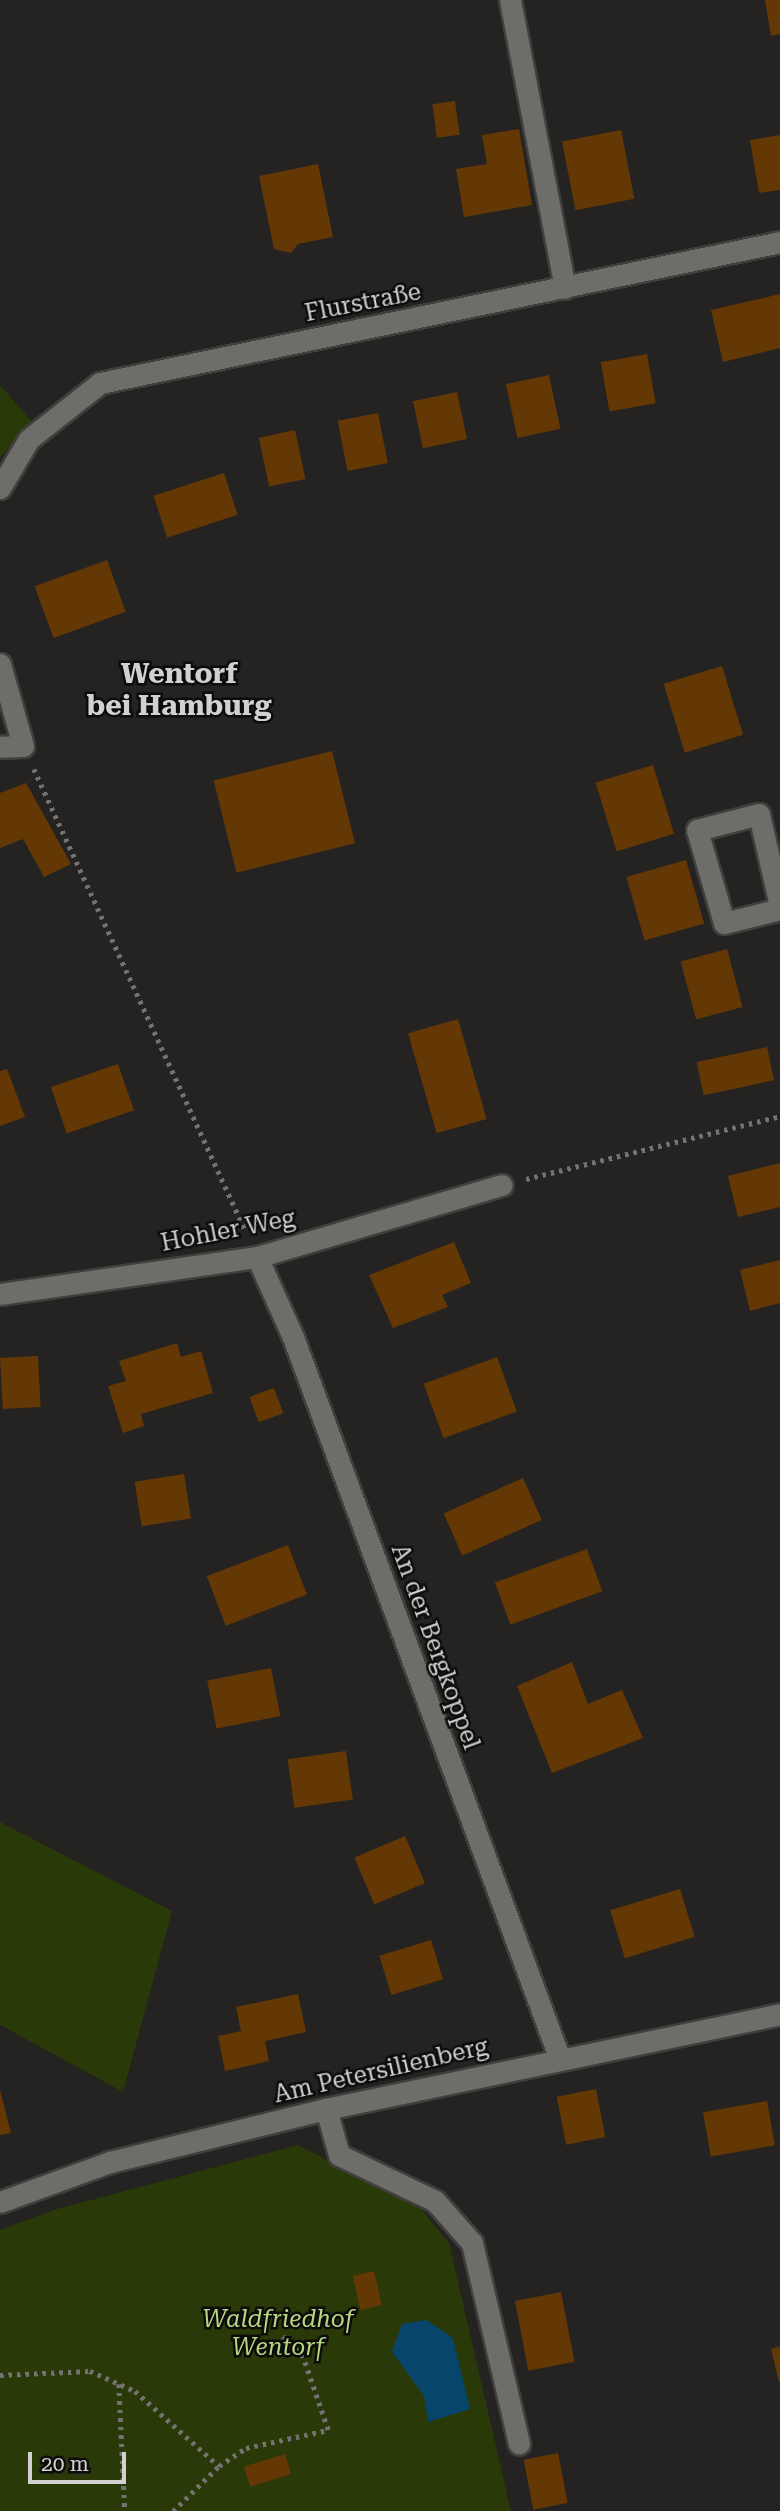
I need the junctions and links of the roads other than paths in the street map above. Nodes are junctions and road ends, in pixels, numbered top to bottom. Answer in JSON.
{"nodes":[{"id":1,"x":510,"y":0,"type":"edge"},
{"id":2,"x":780,"y":242,"type":"edge"},
{"id":3,"x":565,"y":288,"type":"junction"},
{"id":4,"x":0,"y":488,"type":"edge"},
{"id":5,"x":0,"y":664,"type":"edge"},
{"id":6,"x":0,"y":747,"type":"edge"},
{"id":7,"x":780,"y":908,"type":"edge"},
{"id":8,"x":502,"y":1185,"type":"road end"},
{"id":9,"x":257,"y":1257,"type":"junction"},
{"id":10,"x":0,"y":1294,"type":"edge"},
{"id":11,"x":780,"y":2014,"type":"edge"},
{"id":12,"x":559,"y":2057,"type":"junction"},
{"id":13,"x":327,"y":2109,"type":"junction"},
{"id":14,"x":0,"y":2203,"type":"edge"},
{"id":15,"x":519,"y":2444,"type":"dead end"}],
"edges":[{"from":1,"to":3,"type":"street"},
{"from":2,"to":3,"type":"street","name":"Flurstraße"},
{"from":3,"to":4,"type":"street","name":"Flurstraße"},
{"from":5,"to":6,"type":"street"},
{"from":7,"to":7,"type":"street"},
{"from":8,"to":9,"type":"street","name":"Hohler Weg"},
{"from":9,"to":10,"type":"street","name":"Hohler Weg"},
{"from":9,"to":12,"type":"street","name":"An der Bergkoppel"},
{"from":11,"to":12,"type":"street","name":"Am Petersilienberg"},
{"from":12,"to":13,"type":"street","name":"Am Petersilienberg"},
{"from":13,"to":14,"type":"street","name":"Am Petersilienberg"},
{"from":13,"to":15,"type":"street"}]}
